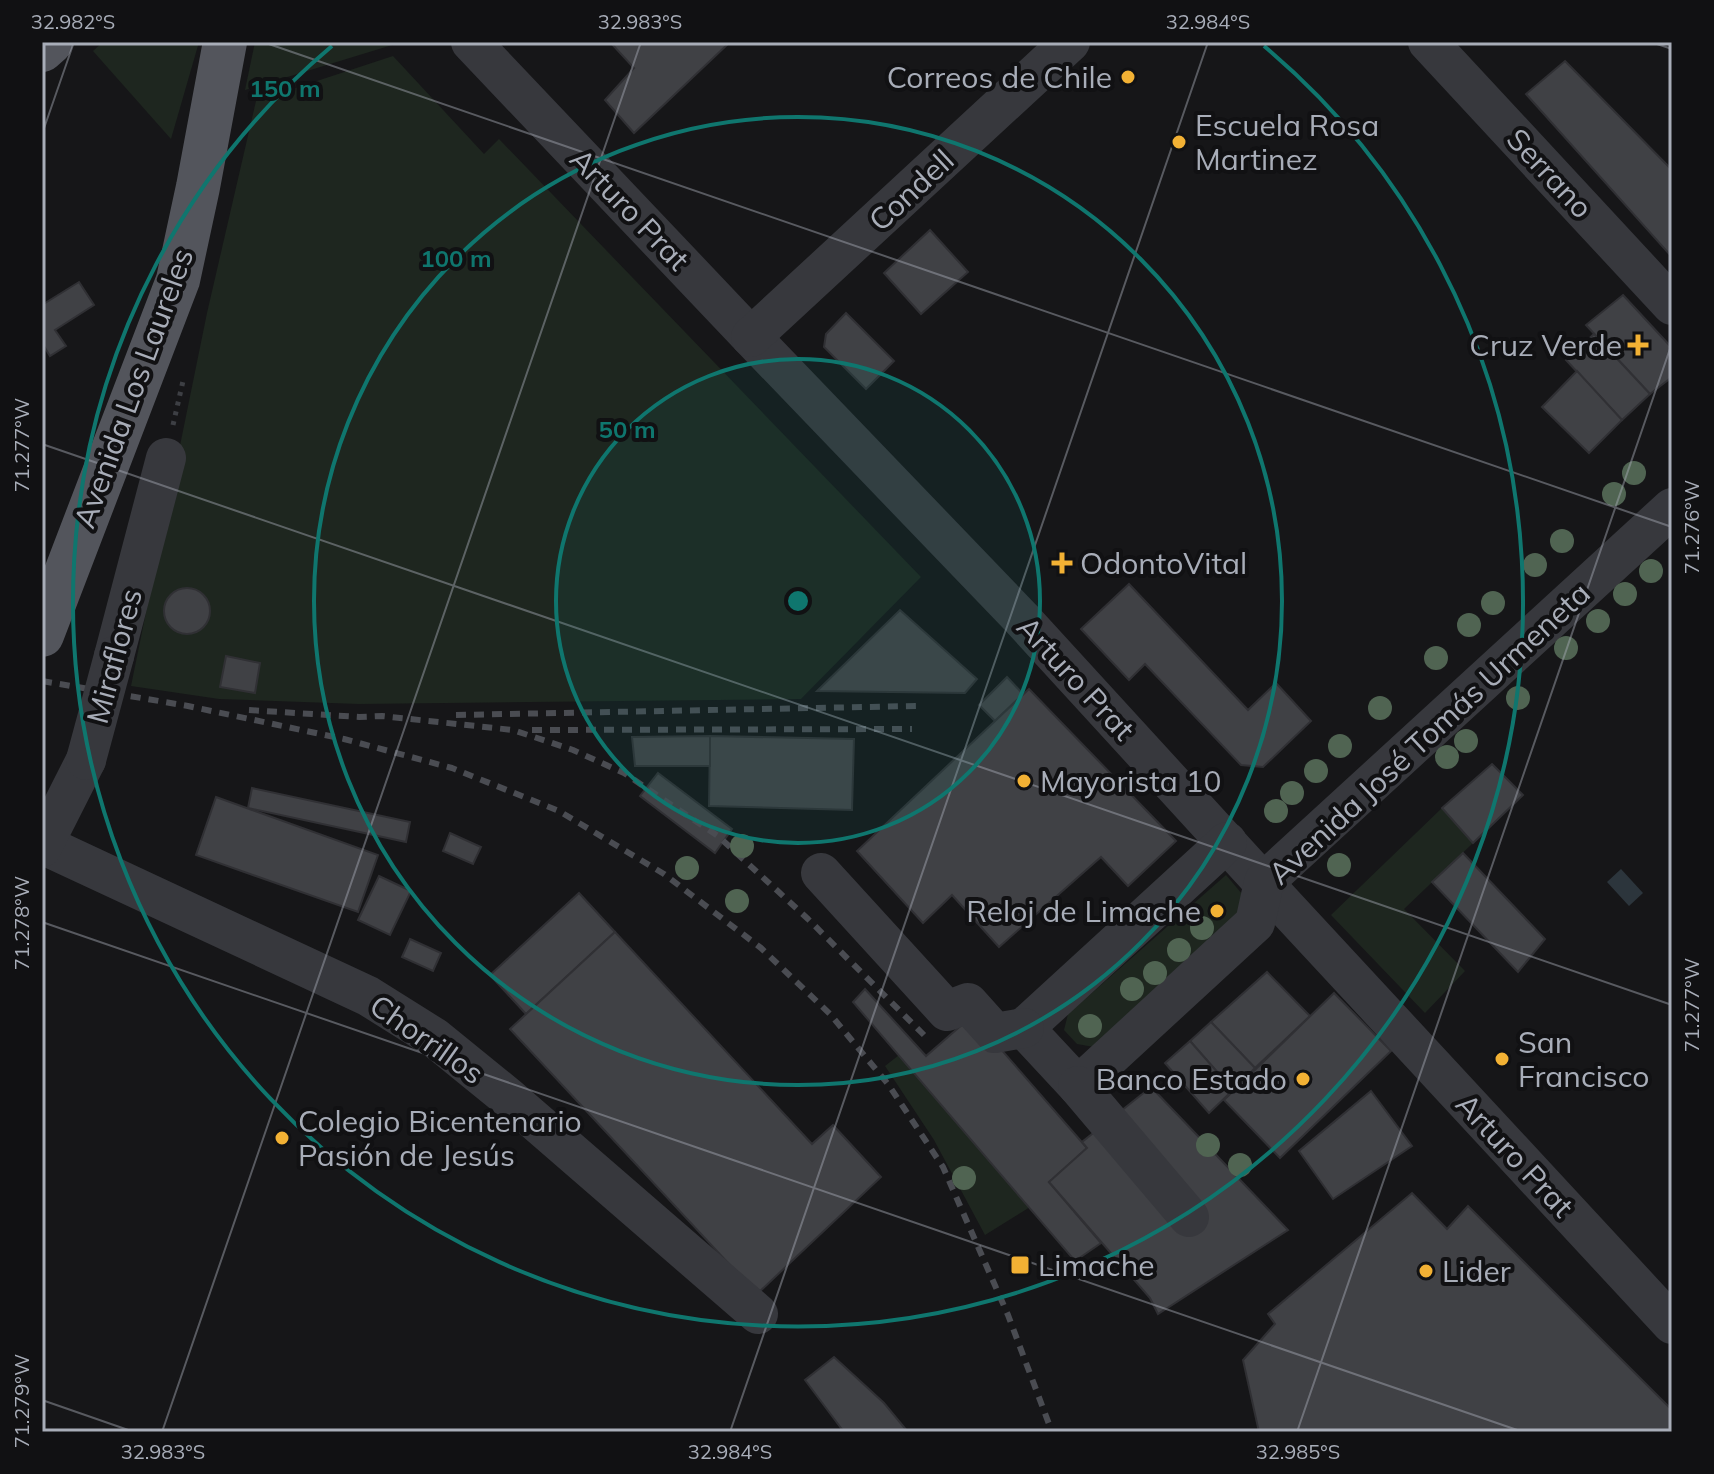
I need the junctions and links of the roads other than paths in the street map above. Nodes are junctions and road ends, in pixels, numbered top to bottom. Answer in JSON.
{"nodes":[{"id":1,"x":51,"y":42,"type":"edge"},
{"id":2,"x":225,"y":42,"type":"edge"},
{"id":3,"x":471,"y":42,"type":"edge"},
{"id":4,"x":1070,"y":42,"type":"edge"},
{"id":5,"x":1428,"y":42,"type":"edge"},
{"id":6,"x":42,"y":50,"type":"edge"},
{"id":7,"x":1672,"y":305,"type":"edge"},
{"id":8,"x":751,"y":337,"type":"junction"},
{"id":9,"x":166,"y":458,"type":"dead end"},
{"id":10,"x":1672,"y":508,"type":"edge"},
{"id":11,"x":43,"y":632,"type":"edge"},
{"id":12,"x":1227,"y":842,"type":"junction"},
{"id":13,"x":43,"y":846,"type":"edge"},
{"id":14,"x":821,"y":873,"type":"dead end"},
{"id":15,"x":1264,"y":882,"type":"junction"},
{"id":16,"x":1024,"y":1028,"type":"junction"},
{"id":17,"x":1078,"y":1086,"type":"junction"},
{"id":18,"x":1189,"y":1217,"type":"dead end"},
{"id":19,"x":758,"y":1314,"type":"dead end"},
{"id":20,"x":1672,"y":1324,"type":"edge"}],
"edges":[{"from":1,"to":6,"type":"main road"},
{"from":2,"to":11,"type":"main road","name":"Avenida Los Laureles"},
{"from":3,"to":8,"type":"street","name":"Arturo Prat"},
{"from":4,"to":8,"type":"street","name":"Condell"},
{"from":5,"to":7,"type":"street","name":"Serrano"},
{"from":8,"to":12,"type":"street","name":"Arturo Prat"},
{"from":9,"to":13,"type":"street","name":"Miraflores","bridge":true},
{"from":10,"to":15,"type":"street","name":"Avenida José Tomás Urmeneta"},
{"from":12,"to":15,"type":"street","name":"Arturo Prat"},
{"from":12,"to":16,"type":"street","name":"Avenida José Tomás Urmeneta"},
{"from":13,"to":19,"type":"street","name":"Chorrillos"},
{"from":14,"to":16,"type":"street"},
{"from":15,"to":17,"type":"street","name":"Avenida José Tomás Urmeneta"},
{"from":15,"to":20,"type":"street","name":"Arturo Prat"},
{"from":16,"to":17,"type":"street"},
{"from":17,"to":18,"type":"street"}]}
